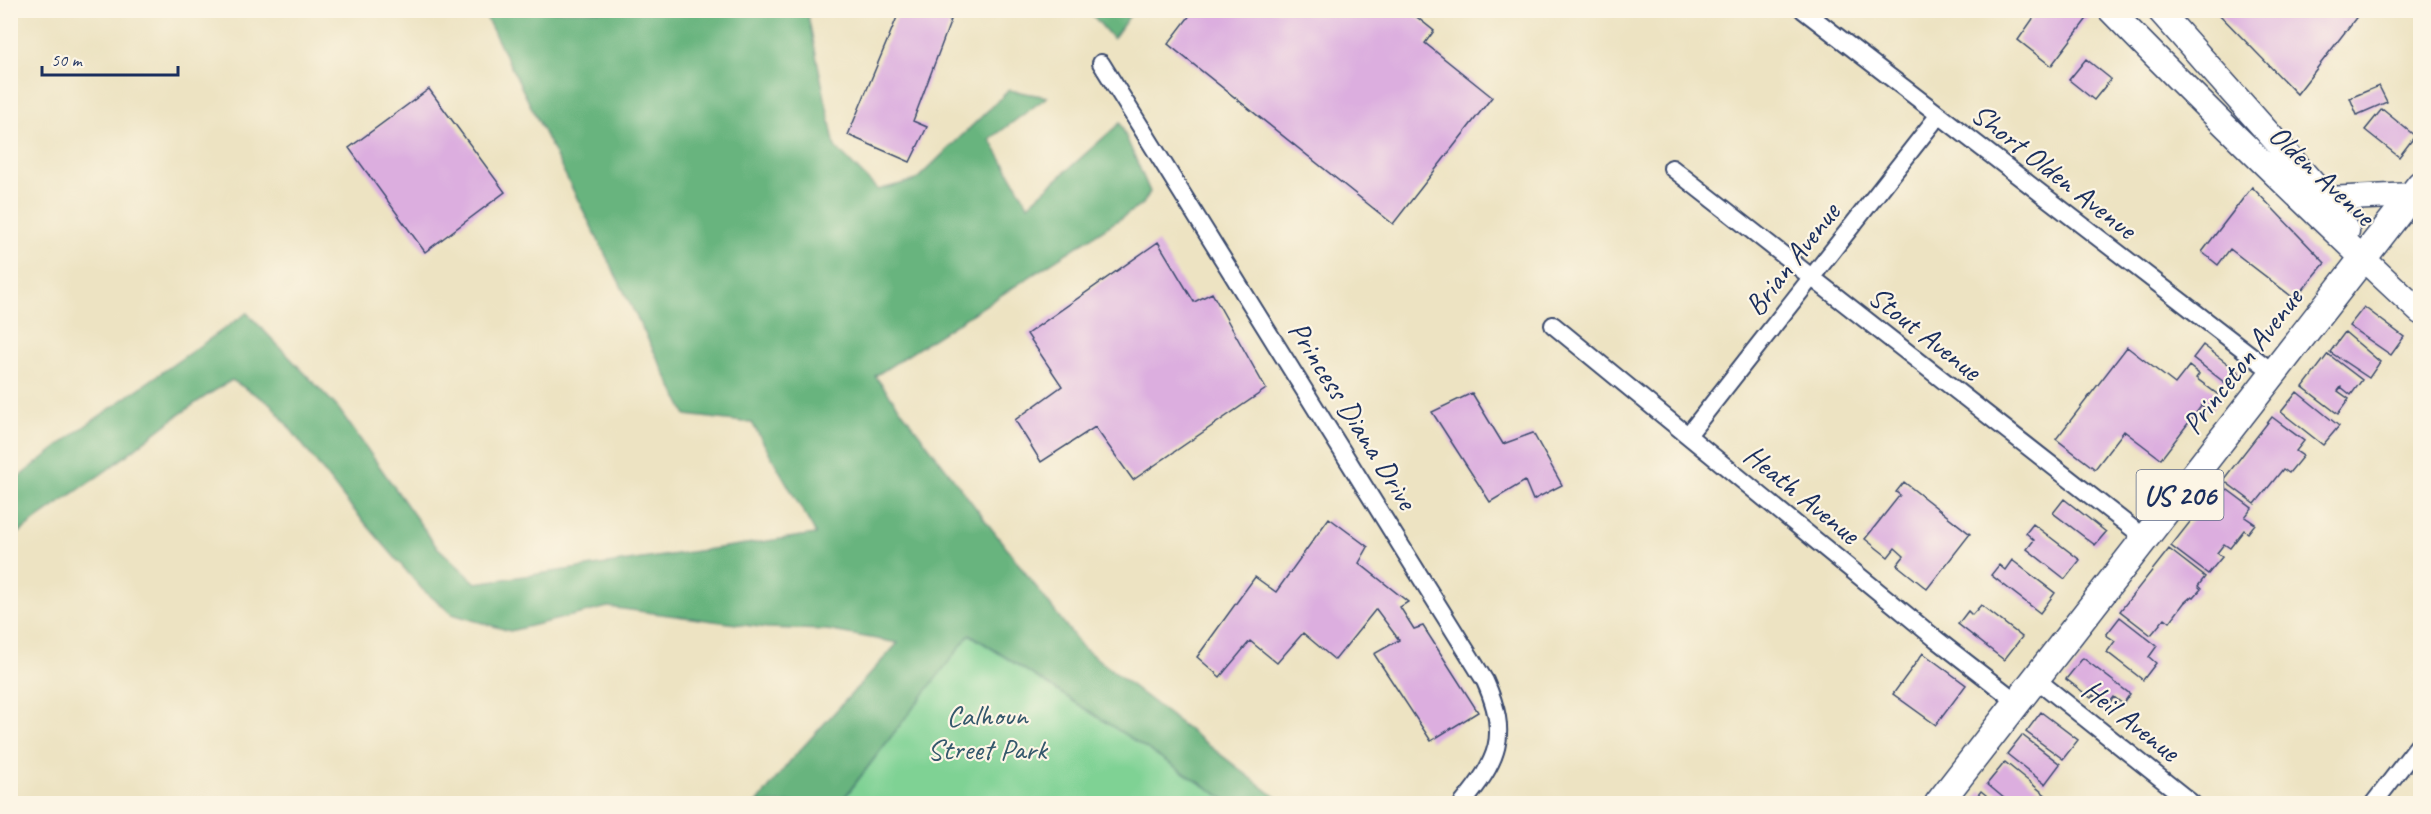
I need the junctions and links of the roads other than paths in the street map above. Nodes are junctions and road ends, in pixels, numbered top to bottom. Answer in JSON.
{"nodes":[{"id":1,"x":1803,"y":10,"type":"edge"},
{"id":2,"x":2110,"y":10,"type":"edge"},
{"id":3,"x":2159,"y":10,"type":"edge"},
{"id":4,"x":1101,"y":63,"type":"dead end"},
{"id":5,"x":1938,"y":116,"type":"junction"},
{"id":6,"x":1672,"y":168,"type":"dead end"},
{"id":7,"x":2417,"y":190,"type":"edge"},
{"id":8,"x":2326,"y":199,"type":"junction"},
{"id":9,"x":2365,"y":258,"type":"junction"},
{"id":10,"x":1811,"y":278,"type":"junction"},
{"id":11,"x":2421,"y":312,"type":"edge"},
{"id":12,"x":1553,"y":325,"type":"dead end"},
{"id":13,"x":2274,"y":373,"type":"junction"},
{"id":14,"x":1688,"y":435,"type":"junction"},
{"id":15,"x":2146,"y":539,"type":"junction"},
{"id":16,"x":2036,"y":679,"type":"junction"},
{"id":17,"x":2018,"y":702,"type":"junction"},
{"id":18,"x":2421,"y":743,"type":"edge"},
{"id":19,"x":1462,"y":804,"type":"edge"},
{"id":20,"x":1938,"y":804,"type":"edge"},
{"id":21,"x":2193,"y":804,"type":"edge"},
{"id":22,"x":2373,"y":804,"type":"edge"}],
"edges":[{"from":1,"to":5,"type":"street","name":"Short Olden Avenue"},
{"from":2,"to":9,"type":"main road","name":"Olden Avenue"},
{"from":3,"to":8,"type":"main road","name":"Olden Avenue"},
{"from":4,"to":19,"type":"street","name":"Princess Diana Drive"},
{"from":5,"to":10,"type":"street","name":"Brian Avenue"},
{"from":5,"to":13,"type":"street","name":"Short Olden Avenue"},
{"from":6,"to":10,"type":"street","name":"Stout Avenue"},
{"from":7,"to":8,"type":"main road"},
{"from":7,"to":9,"type":"main road","name":"Princeton Avenue","number":"US 206"},
{"from":8,"to":9,"type":"main road","name":"Olden Avenue"},
{"from":9,"to":11,"type":"main road"},
{"from":9,"to":13,"type":"main road","name":"Princeton Avenue","number":"US 206"},
{"from":10,"to":14,"type":"street","name":"Brian Avenue"},
{"from":10,"to":15,"type":"street","name":"Stout Avenue"},
{"from":12,"to":14,"type":"street","name":"Heath Avenue"},
{"from":13,"to":15,"type":"main road","name":"Princeton Avenue","number":"US 206"},
{"from":14,"to":17,"type":"street","name":"Heath Avenue"},
{"from":15,"to":16,"type":"main road","name":"Princeton Avenue","number":"US 206"},
{"from":16,"to":17,"type":"main road","name":"Princeton Avenue","number":"US 206"},
{"from":16,"to":21,"type":"street","name":"Heil Avenue"},
{"from":17,"to":20,"type":"main road","name":"Princeton Avenue","number":"US 206"},
{"from":18,"to":22,"type":"street"}]}
